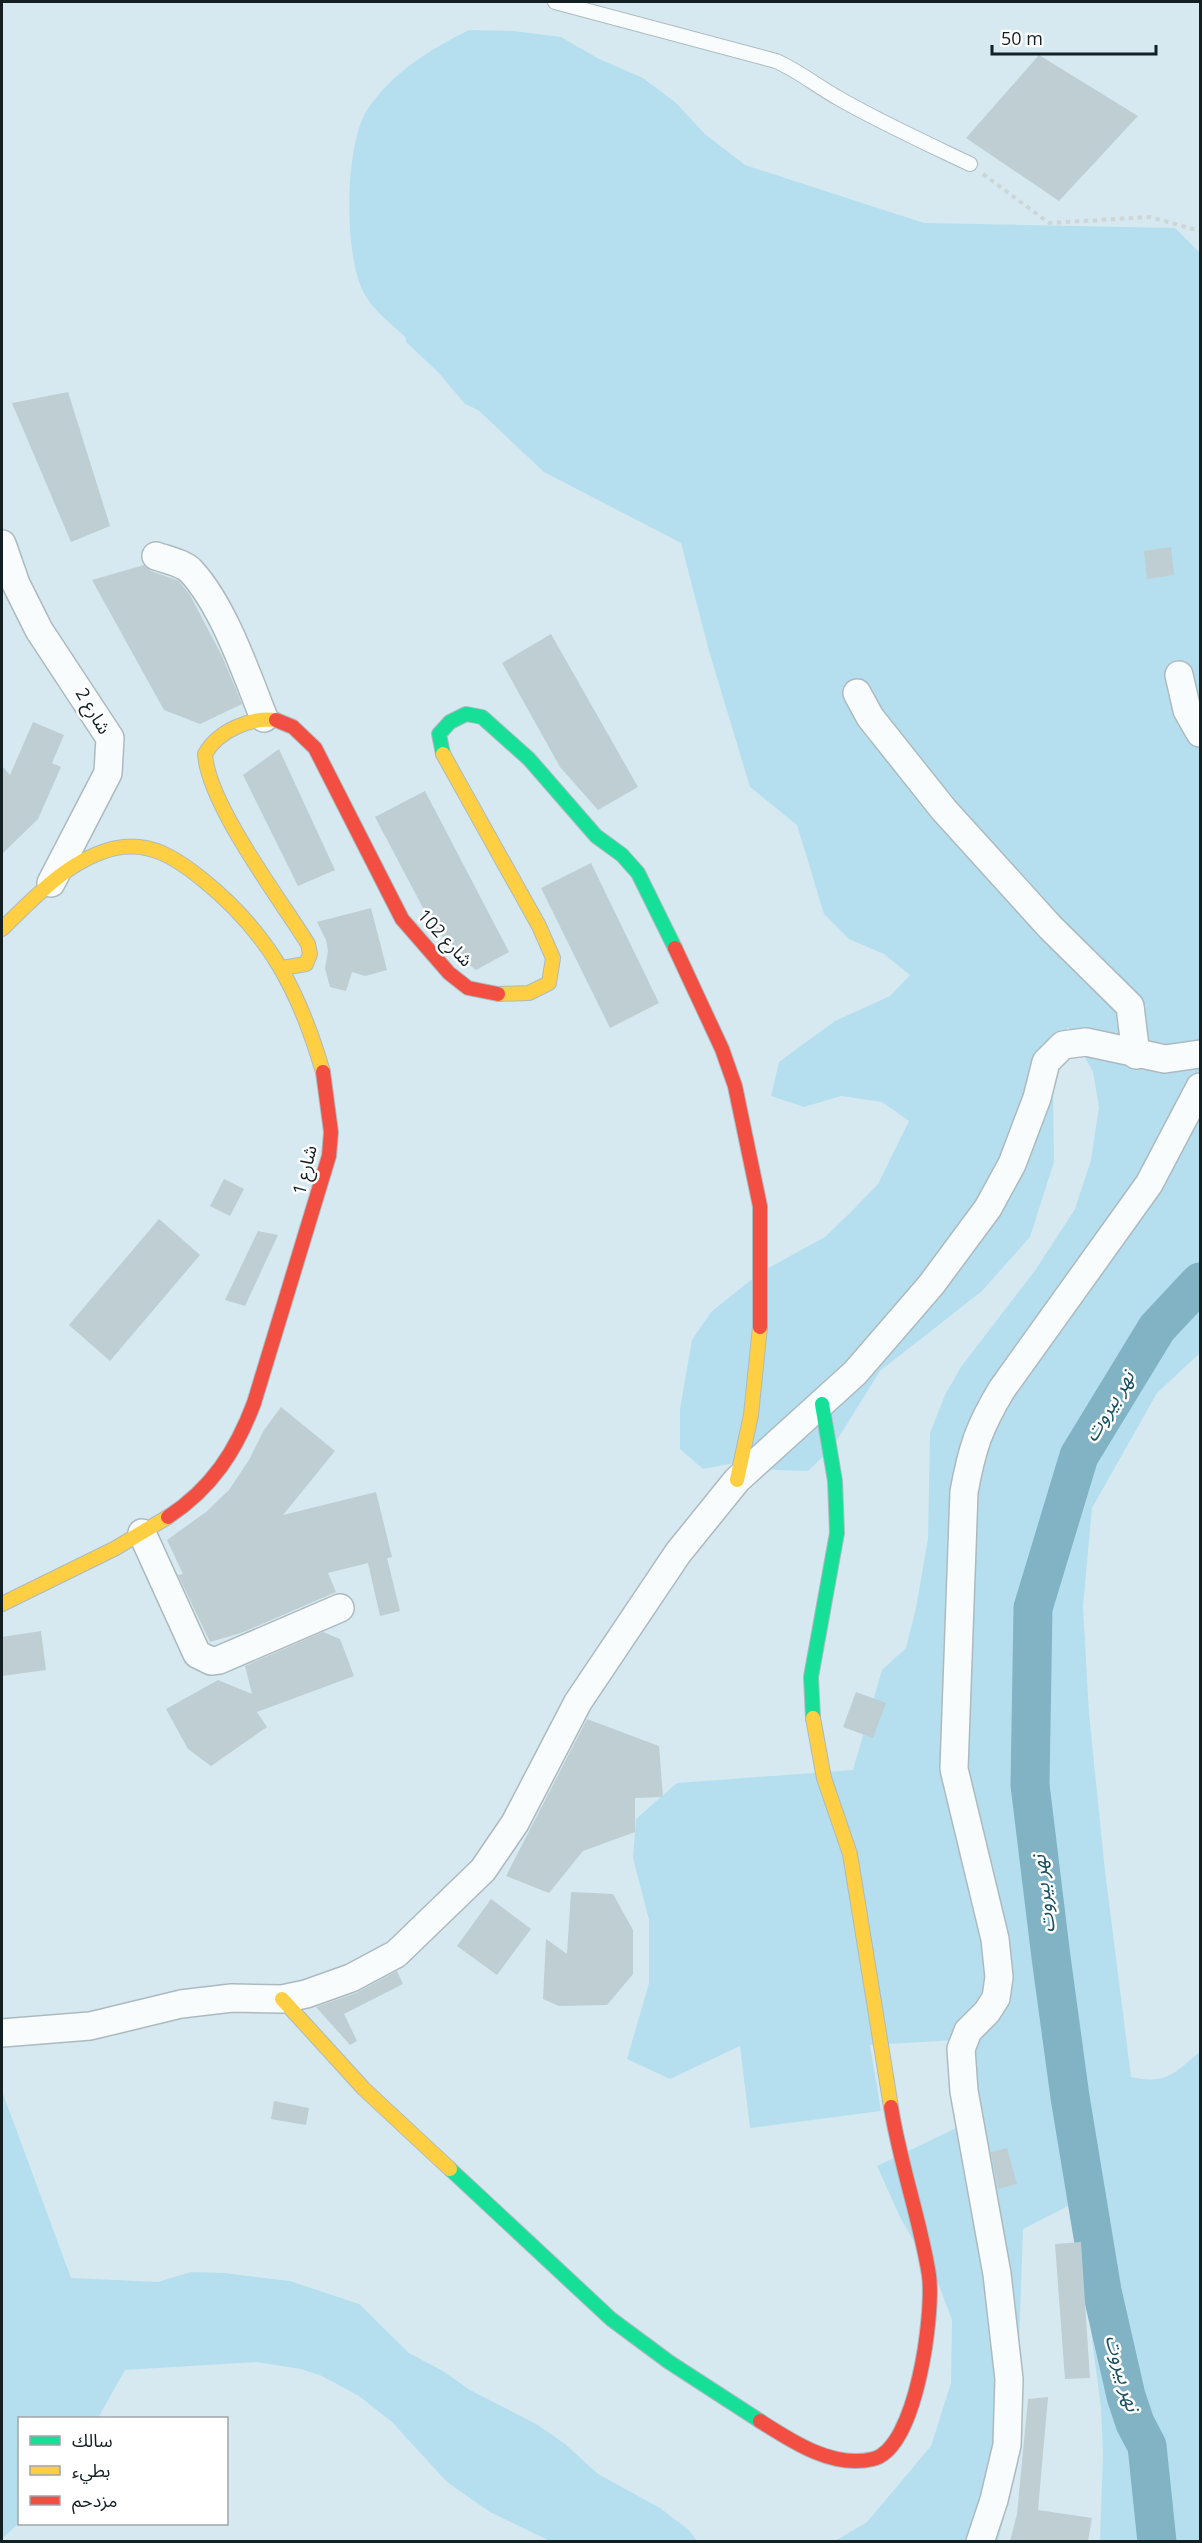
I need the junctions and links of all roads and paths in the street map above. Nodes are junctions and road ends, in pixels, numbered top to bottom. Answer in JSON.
{"nodes":[{"id":1,"x":555,"y":2,"type":"edge"},
{"id":2,"x":970,"y":164,"type":"joint"},
{"id":3,"x":1200,"y":231,"type":"edge"},
{"id":4,"x":2,"y":544,"type":"edge"},
{"id":5,"x":156,"y":556,"type":"dead end"},
{"id":6,"x":1179,"y":675,"type":"dead end"},
{"id":7,"x":857,"y":693,"type":"dead end"},
{"id":8,"x":264,"y":718,"type":"junction"},
{"id":9,"x":1200,"y":733,"type":"edge"},
{"id":10,"x":51,"y":883,"type":"junction"},
{"id":11,"x":2,"y":929,"type":"edge"},
{"id":12,"x":282,"y":968,"type":"junction"},
{"id":13,"x":1200,"y":1054,"type":"edge"},
{"id":14,"x":1136,"y":1055,"type":"junction"},
{"id":15,"x":1200,"y":1087,"type":"edge"},
{"id":16,"x":822,"y":1404,"type":"junction"},
{"id":17,"x":737,"y":1480,"type":"junction"},
{"id":18,"x":142,"y":1533,"type":"junction"},
{"id":19,"x":2,"y":1604,"type":"edge"},
{"id":20,"x":340,"y":1608,"type":"dead end"},
{"id":21,"x":282,"y":1999,"type":"junction"},
{"id":22,"x":2,"y":2033,"type":"edge"},
{"id":23,"x":980,"y":2541,"type":"edge"}],
"edges":[{"from":1,"to":2,"type":"lane"},
{"from":2,"to":3,"type":"path"},
{"from":4,"to":10,"type":"street","name":"شارع 2"},
{"from":5,"to":8,"type":"street"},
{"from":6,"to":9,"type":"street"},
{"from":7,"to":14,"type":"street"},
{"from":8,"to":12,"type":"street"},
{"from":8,"to":17,"type":"street","name":"شارع 102"},
{"from":10,"to":11,"type":"street","name":"شارع 1"},
{"from":10,"to":12,"type":"street","name":"شارع 1"},
{"from":12,"to":18,"type":"street","name":"شارع 1"},
{"from":13,"to":14,"type":"street"},
{"from":14,"to":16,"type":"street"},
{"from":15,"to":23,"type":"street"},
{"from":16,"to":17,"type":"street"},
{"from":16,"to":21,"type":"street"},
{"from":17,"to":21,"type":"street"},
{"from":18,"to":19,"type":"street","name":"شارع 1"},
{"from":18,"to":20,"type":"street"},
{"from":21,"to":22,"type":"street"}]}
